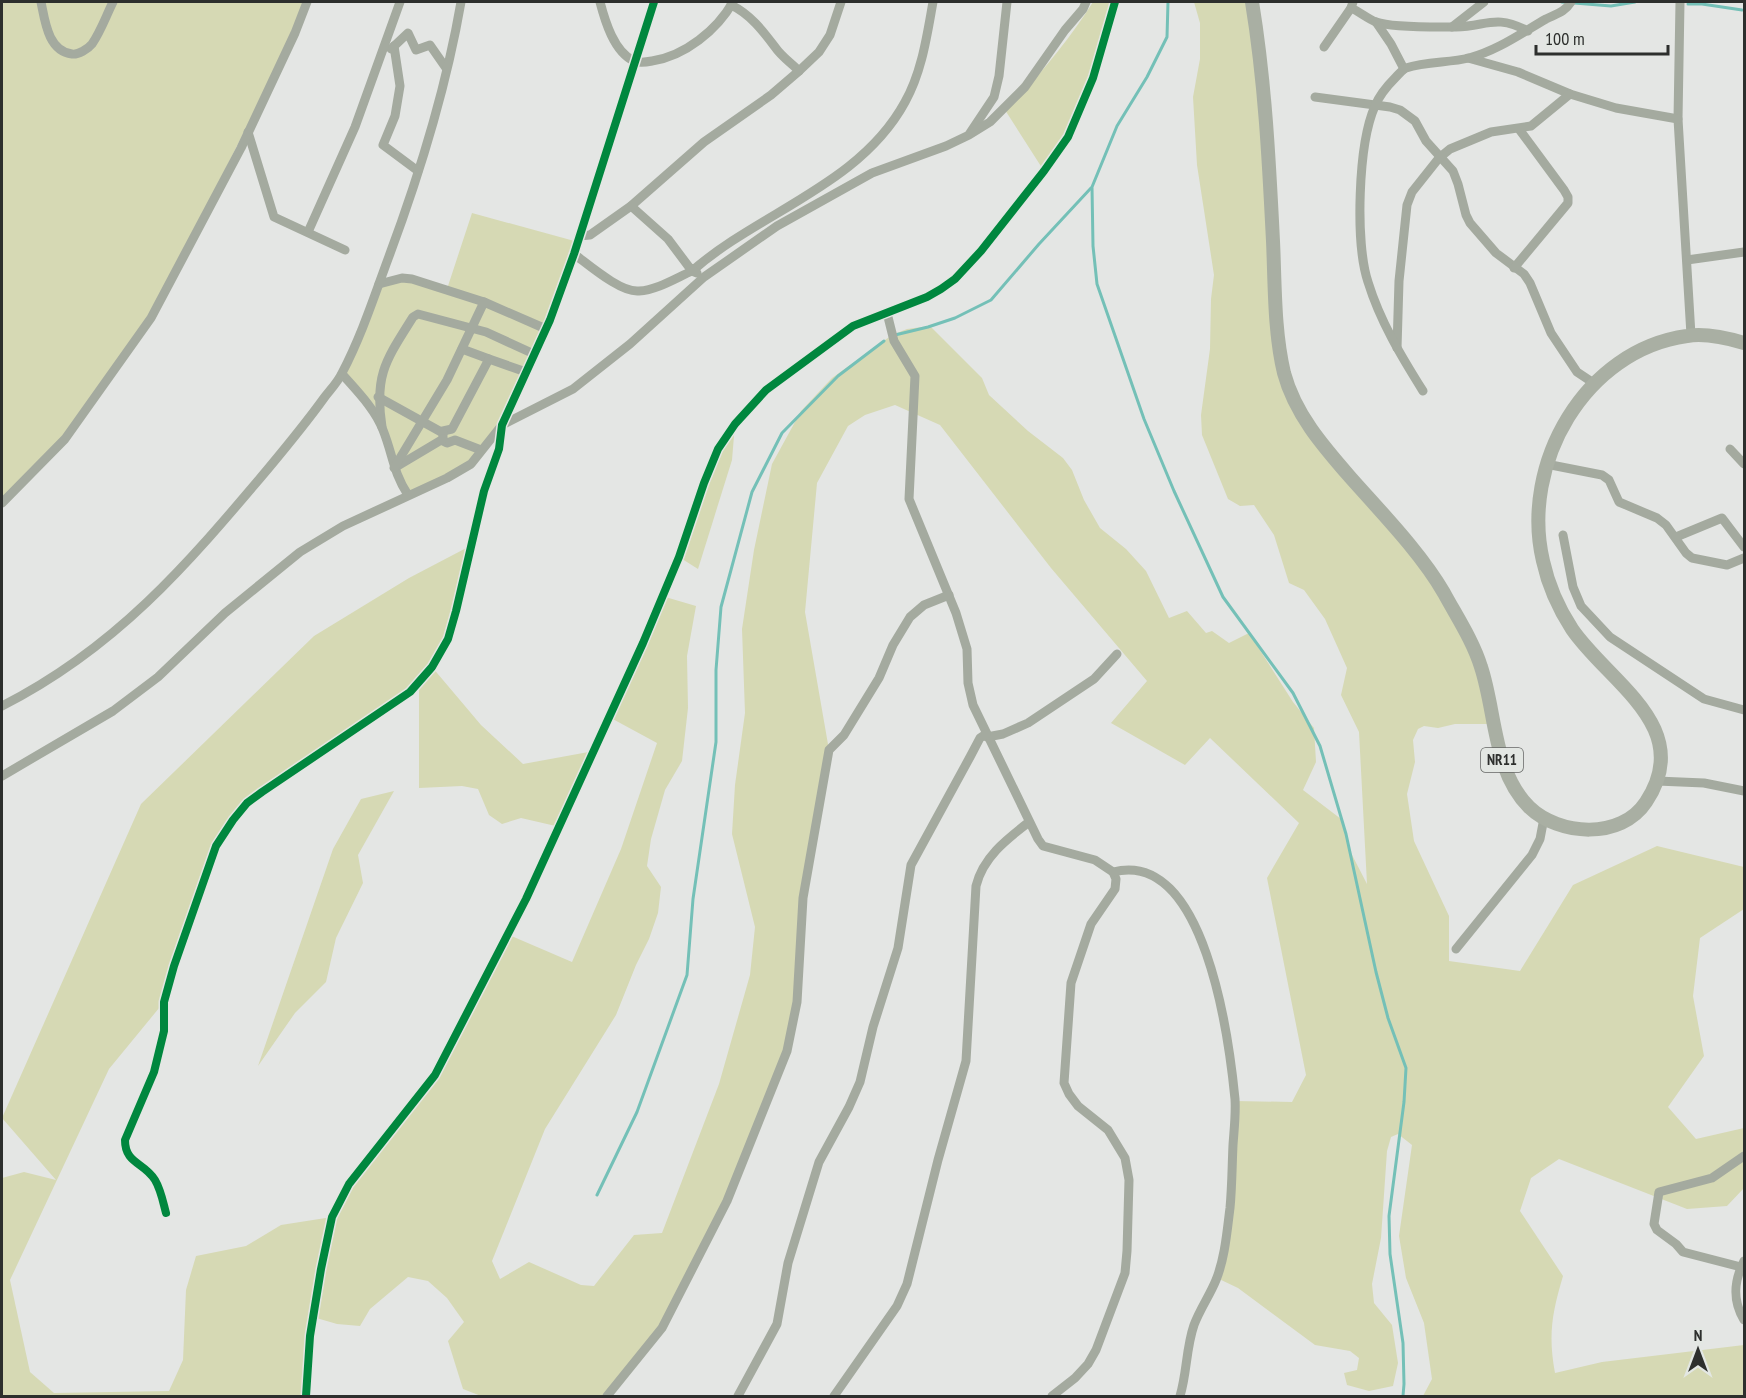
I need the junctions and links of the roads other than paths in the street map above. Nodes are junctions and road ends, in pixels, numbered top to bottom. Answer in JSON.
{"nodes":[{"id":1,"x":41,"y":2,"type":"edge"},
{"id":2,"x":112,"y":2,"type":"edge"},
{"id":3,"x":307,"y":2,"type":"edge"},
{"id":4,"x":400,"y":2,"type":"edge"},
{"id":5,"x":461,"y":2,"type":"edge"},
{"id":6,"x":600,"y":2,"type":"edge"},
{"id":7,"x":654,"y":2,"type":"edge"},
{"id":8,"x":841,"y":2,"type":"edge"},
{"id":9,"x":933,"y":2,"type":"edge"},
{"id":10,"x":1007,"y":2,"type":"edge"},
{"id":11,"x":1086,"y":2,"type":"edge"},
{"id":12,"x":1116,"y":2,"type":"edge"},
{"id":13,"x":1252,"y":2,"type":"edge"},
{"id":14,"x":1484,"y":2,"type":"edge"},
{"id":15,"x":1571,"y":2,"type":"edge"},
{"id":16,"x":1680,"y":2,"type":"edge"},
{"id":17,"x":732,"y":3,"type":"edge"},
{"id":18,"x":1352,"y":5,"type":"edge"},
{"id":19,"x":1376,"y":22,"type":"junction"},
{"id":20,"x":1452,"y":27,"type":"junction"},
{"id":21,"x":1528,"y":32,"type":"junction"},
{"id":22,"x":394,"y":46,"type":"junction"},
{"id":23,"x":1324,"y":48,"type":"dead end"},
{"id":24,"x":1467,"y":58,"type":"junction"},
{"id":25,"x":379,"y":61,"type":"junction"},
{"id":26,"x":635,"y":62,"type":"junction"},
{"id":27,"x":446,"y":68,"type":"junction"},
{"id":28,"x":1404,"y":69,"type":"junction"},
{"id":29,"x":799,"y":70,"type":"junction"},
{"id":30,"x":1570,"y":94,"type":"junction"},
{"id":31,"x":1315,"y":97,"type":"dead end"},
{"id":32,"x":1375,"y":105,"type":"junction"},
{"id":33,"x":1678,"y":119,"type":"junction"},
{"id":34,"x":1519,"y":129,"type":"junction"},
{"id":35,"x":248,"y":132,"type":"junction"},
{"id":36,"x":969,"y":135,"type":"junction"},
{"id":37,"x":1439,"y":158,"type":"junction"},
{"id":38,"x":418,"y":171,"type":"junction"},
{"id":39,"x":631,"y":206,"type":"junction"},
{"id":40,"x":308,"y":232,"type":"junction"},
{"id":41,"x":579,"y":236,"type":"junction"},
{"id":42,"x":345,"y":250,"type":"dead end"},
{"id":43,"x":1744,"y":252,"type":"edge"},
{"id":44,"x":574,"y":254,"type":"junction"},
{"id":45,"x":1687,"y":260,"type":"junction"},
{"id":46,"x":1514,"y":268,"type":"junction"},
{"id":47,"x":692,"y":271,"type":"junction"},
{"id":48,"x":704,"y":277,"type":"junction"},
{"id":49,"x":379,"y":284,"type":"junction"},
{"id":50,"x":484,"y":302,"type":"junction"},
{"id":51,"x":887,"y":313,"type":"junction"},
{"id":52,"x":471,"y":328,"type":"junction"},
{"id":53,"x":546,"y":329,"type":"junction"},
{"id":54,"x":1691,"y":335,"type":"junction"},
{"id":55,"x":1744,"y":343,"type":"edge"},
{"id":56,"x":1398,"y":348,"type":"junction"},
{"id":57,"x":462,"y":349,"type":"junction"},
{"id":58,"x":534,"y":354,"type":"junction"},
{"id":59,"x":489,"y":359,"type":"junction"},
{"id":60,"x":526,"y":372,"type":"junction"},
{"id":61,"x":342,"y":374,"type":"junction"},
{"id":62,"x":1595,"y":384,"type":"junction"},
{"id":63,"x":1423,"y":391,"type":"dead end"},
{"id":64,"x":378,"y":397,"type":"junction"},
{"id":65,"x":423,"y":422,"type":"junction"},
{"id":66,"x":502,"y":425,"type":"junction"},
{"id":67,"x":382,"y":427,"type":"junction"},
{"id":68,"x":443,"y":436,"type":"junction"},
{"id":69,"x":1730,"y":449,"type":"dead end"},
{"id":70,"x":482,"y":450,"type":"junction"},
{"id":71,"x":1546,"y":464,"type":"junction"},
{"id":72,"x":1744,"y":464,"type":"edge"},
{"id":73,"x":394,"y":468,"type":"junction"},
{"id":74,"x":408,"y":495,"type":"junction"},
{"id":75,"x":2,"y":503,"type":"edge"},
{"id":76,"x":1563,"y":535,"type":"dead end"},
{"id":77,"x":1676,"y":537,"type":"junction"},
{"id":78,"x":1744,"y":548,"type":"edge"},
{"id":79,"x":1744,"y":558,"type":"edge"},
{"id":80,"x":948,"y":596,"type":"junction"},
{"id":81,"x":1117,"y":654,"type":"dead end"},
{"id":82,"x":2,"y":706,"type":"edge"},
{"id":83,"x":1744,"y":710,"type":"edge"},
{"id":84,"x":987,"y":735,"type":"junction"},
{"id":85,"x":2,"y":776,"type":"edge"},
{"id":86,"x":1657,"y":781,"type":"junction"},
{"id":87,"x":1744,"y":791,"type":"edge"},
{"id":88,"x":1544,"y":818,"type":"junction"},
{"id":89,"x":1029,"y":822,"type":"junction"},
{"id":90,"x":1113,"y":872,"type":"junction"},
{"id":91,"x":1456,"y":949,"type":"dead end"},
{"id":92,"x":1744,"y":1156,"type":"edge"},
{"id":93,"x":166,"y":1212,"type":"dead end"},
{"id":94,"x":1743,"y":1264,"type":"edge"},
{"id":95,"x":1744,"y":1320,"type":"edge"},
{"id":96,"x":306,"y":1396,"type":"edge"},
{"id":97,"x":607,"y":1396,"type":"edge"},
{"id":98,"x":738,"y":1396,"type":"edge"},
{"id":99,"x":834,"y":1396,"type":"edge"},
{"id":100,"x":1052,"y":1396,"type":"edge"},
{"id":101,"x":1180,"y":1396,"type":"edge"}],
"edges":[{"from":1,"to":2,"type":"street"},
{"from":3,"to":35,"type":"street"},
{"from":4,"to":25,"type":"street"},
{"from":5,"to":27,"type":"street"},
{"from":6,"to":26,"type":"street"},
{"from":7,"to":26,"type":"street"},
{"from":8,"to":29,"type":"street"},
{"from":9,"to":47,"type":"street"},
{"from":10,"to":36,"type":"street"},
{"from":11,"to":36,"type":"street"},
{"from":12,"to":51,"type":"street"},
{"from":13,"to":88,"type":"highway","number":"NR11"},
{"from":14,"to":20,"type":"street"},
{"from":15,"to":21,"type":"street"},
{"from":16,"to":33,"type":"street"},
{"from":17,"to":26,"type":"street"},
{"from":17,"to":29,"type":"street"},
{"from":18,"to":19,"type":"street"},
{"from":18,"to":23,"type":"street"},
{"from":19,"to":20,"type":"street"},
{"from":19,"to":28,"type":"street"},
{"from":20,"to":21,"type":"street"},
{"from":21,"to":24,"type":"street"},
{"from":22,"to":25,"type":"street"},
{"from":22,"to":27,"type":"street"},
{"from":22,"to":38,"type":"street"},
{"from":24,"to":28,"type":"street"},
{"from":24,"to":30,"type":"street"},
{"from":25,"to":40,"type":"street"},
{"from":26,"to":41,"type":"street"},
{"from":27,"to":38,"type":"street"},
{"from":28,"to":32,"type":"street"},
{"from":29,"to":39,"type":"street"},
{"from":30,"to":33,"type":"street"},
{"from":30,"to":34,"type":"street"},
{"from":31,"to":32,"type":"street"},
{"from":32,"to":37,"type":"street"},
{"from":32,"to":56,"type":"street"},
{"from":33,"to":45,"type":"street"},
{"from":34,"to":37,"type":"street"},
{"from":34,"to":46,"type":"street"},
{"from":35,"to":40,"type":"street"},
{"from":35,"to":75,"type":"street"},
{"from":36,"to":48,"type":"street"},
{"from":37,"to":46,"type":"street"},
{"from":37,"to":56,"type":"street"},
{"from":38,"to":49,"type":"street"},
{"from":39,"to":41,"type":"street"},
{"from":39,"to":47,"type":"street"},
{"from":40,"to":42,"type":"street"},
{"from":41,"to":44,"type":"street"},
{"from":43,"to":45,"type":"street"},
{"from":44,"to":47,"type":"street"},
{"from":44,"to":53,"type":"street"},
{"from":45,"to":54,"type":"street"},
{"from":46,"to":62,"type":"street"},
{"from":47,"to":48,"type":"street"},
{"from":48,"to":66,"type":"street"},
{"from":49,"to":50,"type":"street"},
{"from":49,"to":61,"type":"street"},
{"from":50,"to":52,"type":"street"},
{"from":50,"to":53,"type":"street"},
{"from":51,"to":80,"type":"street"},
{"from":51,"to":96,"type":"street"},
{"from":52,"to":57,"type":"street"},
{"from":52,"to":58,"type":"street"},
{"from":52,"to":64,"type":"street"},
{"from":53,"to":58,"type":"street"},
{"from":54,"to":55,"type":"highway","number":"NR11"},
{"from":54,"to":62,"type":"highway","number":"NR11"},
{"from":56,"to":63,"type":"street"},
{"from":57,"to":59,"type":"street"},
{"from":57,"to":65,"type":"street"},
{"from":58,"to":60,"type":"street"},
{"from":59,"to":60,"type":"street"},
{"from":59,"to":68,"type":"street"},
{"from":60,"to":66,"type":"street"},
{"from":61,"to":67,"type":"street"},
{"from":61,"to":82,"type":"street"},
{"from":62,"to":71,"type":"highway","number":"NR11"},
{"from":64,"to":65,"type":"street"},
{"from":64,"to":67,"type":"street"},
{"from":65,"to":68,"type":"street"},
{"from":65,"to":73,"type":"street"},
{"from":66,"to":70,"type":"street"},
{"from":66,"to":93,"type":"street"},
{"from":67,"to":73,"type":"street"},
{"from":68,"to":70,"type":"street"},
{"from":68,"to":73,"type":"street"},
{"from":69,"to":72,"type":"street"},
{"from":70,"to":74,"type":"street"},
{"from":71,"to":77,"type":"street"},
{"from":71,"to":86,"type":"highway","number":"NR11"},
{"from":73,"to":74,"type":"street"},
{"from":74,"to":85,"type":"street"},
{"from":76,"to":83,"type":"street"},
{"from":77,"to":78,"type":"street"},
{"from":77,"to":79,"type":"street"},
{"from":80,"to":84,"type":"street"},
{"from":80,"to":97,"type":"street"},
{"from":81,"to":84,"type":"street"},
{"from":84,"to":89,"type":"street"},
{"from":84,"to":98,"type":"street"},
{"from":86,"to":87,"type":"street"},
{"from":86,"to":88,"type":"highway","number":"NR11"},
{"from":88,"to":91,"type":"street"},
{"from":89,"to":90,"type":"street"},
{"from":89,"to":99,"type":"street"},
{"from":90,"to":100,"type":"street"},
{"from":90,"to":101,"type":"street"},
{"from":92,"to":94,"type":"street"},
{"from":94,"to":95,"type":"street"}]}
